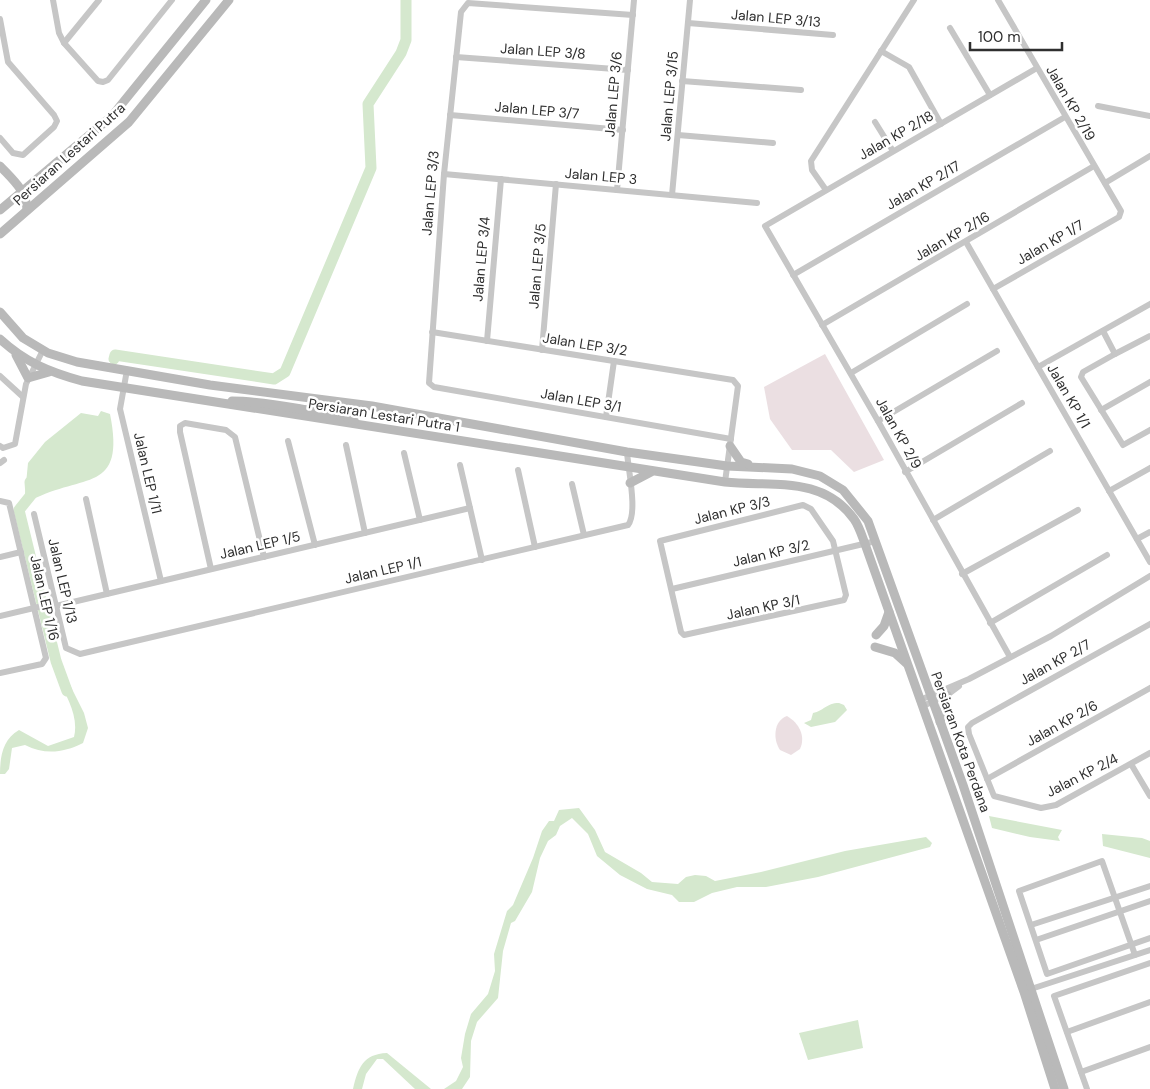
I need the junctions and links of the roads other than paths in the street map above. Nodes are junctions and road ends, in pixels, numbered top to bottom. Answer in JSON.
{"nodes":[{"id":1,"x":53,"y":0,"type":"edge"},
{"id":2,"x":100,"y":0,"type":"edge"},
{"id":3,"x":172,"y":0,"type":"edge"},
{"id":4,"x":206,"y":0,"type":"edge"},
{"id":5,"x":229,"y":0,"type":"edge"},
{"id":6,"x":634,"y":0,"type":"edge"},
{"id":7,"x":690,"y":0,"type":"edge"},
{"id":8,"x":914,"y":0,"type":"edge"},
{"id":9,"x":998,"y":0,"type":"edge"},
{"id":10,"x":633,"y":15,"type":"junction"},
{"id":11,"x":0,"y":19,"type":"edge"},
{"id":12,"x":688,"y":23,"type":"junction"},
{"id":13,"x":950,"y":28,"type":"dead end"},
{"id":14,"x":833,"y":35,"type":"dead end"},
{"id":15,"x":64,"y":43,"type":"junction"},
{"id":16,"x":881,"y":51,"type":"junction"},
{"id":17,"x":456,"y":57,"type":"junction"},
{"id":18,"x":1037,"y":68,"type":"junction"},
{"id":19,"x":628,"y":70,"type":"junction"},
{"id":20,"x":682,"y":81,"type":"junction"},
{"id":21,"x":801,"y":90,"type":"dead end"},
{"id":22,"x":990,"y":96,"type":"junction"},
{"id":23,"x":1098,"y":106,"type":"dead end"},
{"id":24,"x":450,"y":115,"type":"junction"},
{"id":25,"x":1150,"y":116,"type":"edge"},
{"id":26,"x":1065,"y":117,"type":"junction"},
{"id":27,"x":875,"y":122,"type":"dead end"},
{"id":28,"x":941,"y":124,"type":"junction"},
{"id":29,"x":623,"y":130,"type":"junction"},
{"id":30,"x":678,"y":135,"type":"junction"},
{"id":31,"x":0,"y":138,"type":"edge"},
{"id":32,"x":773,"y":143,"type":"dead end"},
{"id":33,"x":893,"y":152,"type":"junction"},
{"id":34,"x":1150,"y":156,"type":"edge"},
{"id":35,"x":0,"y":166,"type":"edge"},
{"id":36,"x":1094,"y":166,"type":"junction"},
{"id":37,"x":444,"y":174,"type":"junction"},
{"id":38,"x":501,"y":180,"type":"junction"},
{"id":39,"x":1105,"y":183,"type":"junction"},
{"id":40,"x":556,"y":184,"type":"junction"},
{"id":41,"x":22,"y":190,"type":"junction"},
{"id":42,"x":617,"y":190,"type":"junction"},
{"id":43,"x":826,"y":190,"type":"junction"},
{"id":44,"x":672,"y":195,"type":"junction"},
{"id":45,"x":757,"y":203,"type":"dead end"},
{"id":46,"x":0,"y":210,"type":"edge"},
{"id":47,"x":28,"y":210,"type":"junction"},
{"id":48,"x":1119,"y":217,"type":"joint"},
{"id":49,"x":768,"y":222,"type":"joint"},
{"id":50,"x":0,"y":234,"type":"edge"},
{"id":51,"x":966,"y":242,"type":"junction"},
{"id":52,"x":793,"y":275,"type":"junction"},
{"id":53,"x":993,"y":289,"type":"junction"},
{"id":54,"x":967,"y":304,"type":"dead end"},
{"id":55,"x":1150,"y":304,"type":"edge"},
{"id":56,"x":0,"y":312,"type":"edge"},
{"id":57,"x":822,"y":325,"type":"junction"},
{"id":58,"x":1103,"y":331,"type":"junction"},
{"id":59,"x":432,"y":332,"type":"junction"},
{"id":60,"x":1150,"y":336,"type":"edge"},
{"id":61,"x":0,"y":339,"type":"edge"},
{"id":62,"x":487,"y":341,"type":"junction"},
{"id":63,"x":43,"y":350,"type":"junction"},
{"id":64,"x":542,"y":350,"type":"junction"},
{"id":65,"x":997,"y":351,"type":"dead end"},
{"id":66,"x":15,"y":353,"type":"junction"},
{"id":67,"x":1115,"y":354,"type":"junction"},
{"id":68,"x":614,"y":361,"type":"junction"},
{"id":69,"x":34,"y":365,"type":"junction"},
{"id":70,"x":1038,"y":367,"type":"junction"},
{"id":71,"x":127,"y":370,"type":"junction"},
{"id":72,"x":49,"y":372,"type":"junction"},
{"id":73,"x":851,"y":373,"type":"junction"},
{"id":74,"x":0,"y":376,"type":"edge"},
{"id":75,"x":27,"y":381,"type":"junction"},
{"id":76,"x":1150,"y":382,"type":"edge"},
{"id":77,"x":429,"y":383,"type":"joint"},
{"id":78,"x":10,"y":384,"type":"junction"},
{"id":79,"x":122,"y":388,"type":"junction"},
{"id":80,"x":23,"y":397,"type":"junction"},
{"id":81,"x":1022,"y":403,"type":"dead end"},
{"id":82,"x":1101,"y":410,"type":"junction"},
{"id":83,"x":606,"y":417,"type":"junction"},
{"id":84,"x":878,"y":421,"type":"junction"},
{"id":85,"x":1150,"y":430,"type":"edge"},
{"id":86,"x":288,"y":441,"type":"dead end"},
{"id":87,"x":730,"y":442,"type":"junction"},
{"id":88,"x":346,"y":445,"type":"dead end"},
{"id":89,"x":2,"y":447,"type":"edge"},
{"id":90,"x":1050,"y":451,"type":"dead end"},
{"id":91,"x":627,"y":452,"type":"junction"},
{"id":92,"x":404,"y":453,"type":"dead end"},
{"id":93,"x":460,"y":465,"type":"dead end"},
{"id":94,"x":727,"y":466,"type":"junction"},
{"id":95,"x":628,"y":468,"type":"junction"},
{"id":96,"x":766,"y":468,"type":"junction"},
{"id":97,"x":1150,"y":468,"type":"edge"},
{"id":98,"x":518,"y":470,"type":"dead end"},
{"id":99,"x":654,"y":471,"type":"junction"},
{"id":100,"x":905,"y":472,"type":"junction"},
{"id":101,"x":725,"y":482,"type":"junction"},
{"id":102,"x":630,"y":483,"type":"junction"},
{"id":103,"x":572,"y":484,"type":"dead end"},
{"id":104,"x":776,"y":485,"type":"joint"},
{"id":105,"x":1109,"y":491,"type":"junction"},
{"id":106,"x":86,"y":499,"type":"dead end"},
{"id":107,"x":0,"y":501,"type":"edge"},
{"id":108,"x":470,"y":508,"type":"junction"},
{"id":109,"x":1078,"y":510,"type":"dead end"},
{"id":110,"x":34,"y":514,"type":"dead end"},
{"id":111,"x":420,"y":520,"type":"junction"},
{"id":112,"x":933,"y":520,"type":"junction"},
{"id":113,"x":1150,"y":532,"type":"edge"},
{"id":114,"x":365,"y":533,"type":"junction"},
{"id":115,"x":584,"y":535,"type":"junction"},
{"id":116,"x":1137,"y":539,"type":"junction"},
{"id":117,"x":876,"y":541,"type":"junction"},
{"id":118,"x":865,"y":544,"type":"junction"},
{"id":119,"x":315,"y":545,"type":"junction"},
{"id":120,"x":535,"y":548,"type":"junction"},
{"id":121,"x":835,"y":550,"type":"junction"},
{"id":122,"x":21,"y":552,"type":"junction"},
{"id":123,"x":1107,"y":555,"type":"dead end"},
{"id":124,"x":0,"y":557,"type":"edge"},
{"id":125,"x":264,"y":557,"type":"junction"},
{"id":126,"x":482,"y":560,"type":"junction"},
{"id":127,"x":1150,"y":562,"type":"edge"},
{"id":128,"x":211,"y":569,"type":"junction"},
{"id":129,"x":962,"y":574,"type":"junction"},
{"id":130,"x":1150,"y":576,"type":"edge"},
{"id":131,"x":160,"y":581,"type":"junction"},
{"id":132,"x":672,"y":589,"type":"junction"},
{"id":133,"x":107,"y":594,"type":"junction"},
{"id":134,"x":54,"y":604,"type":"junction"},
{"id":135,"x":37,"y":607,"type":"junction"},
{"id":136,"x":889,"y":612,"type":"junction"},
{"id":137,"x":0,"y":616,"type":"edge"},
{"id":138,"x":990,"y":623,"type":"junction"},
{"id":139,"x":1150,"y":624,"type":"edge"},
{"id":140,"x":876,"y":635,"type":"dead end"},
{"id":141,"x":875,"y":647,"type":"dead end"},
{"id":142,"x":71,"y":651,"type":"joint"},
{"id":143,"x":1010,"y":658,"type":"junction"},
{"id":144,"x":908,"y":664,"type":"junction"},
{"id":145,"x":0,"y":673,"type":"edge"},
{"id":146,"x":969,"y":679,"type":"junction"},
{"id":147,"x":1150,"y":688,"type":"edge"},
{"id":148,"x":947,"y":695,"type":"junction"},
{"id":149,"x":931,"y":699,"type":"junction"},
{"id":150,"x":921,"y":703,"type":"junction"},
{"id":151,"x":940,"y":722,"type":"junction"},
{"id":152,"x":1150,"y":753,"type":"edge"},
{"id":153,"x":1131,"y":764,"type":"junction"},
{"id":154,"x":987,"y":779,"type":"junction"},
{"id":155,"x":1150,"y":796,"type":"edge"},
{"id":156,"x":1150,"y":886,"type":"edge"},
{"id":157,"x":1115,"y":897,"type":"junction"},
{"id":158,"x":1150,"y":901,"type":"edge"},
{"id":159,"x":1120,"y":911,"type":"junction"},
{"id":160,"x":1031,"y":926,"type":"junction"},
{"id":161,"x":1150,"y":938,"type":"edge"},
{"id":162,"x":1036,"y":940,"type":"junction"},
{"id":163,"x":1132,"y":944,"type":"junction"},
{"id":164,"x":1150,"y":950,"type":"edge"},
{"id":165,"x":1132,"y":956,"type":"junction"},
{"id":166,"x":1150,"y":963,"type":"edge"},
{"id":167,"x":1133,"y":968,"type":"junction"},
{"id":168,"x":1031,"y":989,"type":"junction"},
{"id":169,"x":1150,"y":1002,"type":"edge"},
{"id":170,"x":1067,"y":1032,"type":"junction"},
{"id":171,"x":1150,"y":1047,"type":"edge"},
{"id":172,"x":1081,"y":1072,"type":"junction"},
{"id":173,"x":1055,"y":1089,"type":"edge"},
{"id":174,"x":1064,"y":1089,"type":"edge"},
{"id":175,"x":1087,"y":1089,"type":"edge"}],
"edges":[{"from":1,"to":15,"type":"street"},
{"from":2,"to":15,"type":"street"},
{"from":3,"to":15,"type":"street"},
{"from":4,"to":41,"type":"street","name":"Persiaran Lestari Putra"},
{"from":5,"to":47,"type":"street","name":"Persiaran Lestari Putra"},
{"from":6,"to":10,"type":"street","name":"Jalan LEP 3/6"},
{"from":7,"to":12,"type":"street","name":"Jalan LEP 3/15"},
{"from":8,"to":16,"type":"street"},
{"from":9,"to":18,"type":"street","name":"Jalan KP 2/19"},
{"from":10,"to":17,"type":"street","name":"Jalan LEP 3/3"},
{"from":10,"to":19,"type":"street","name":"Jalan LEP 3/6"},
{"from":11,"to":31,"type":"street"},
{"from":12,"to":14,"type":"street","name":"Jalan LEP 3/13"},
{"from":12,"to":20,"type":"street","name":"Jalan LEP 3/15"},
{"from":13,"to":22,"type":"street"},
{"from":16,"to":28,"type":"street"},
{"from":16,"to":43,"type":"street"},
{"from":17,"to":19,"type":"street","name":"Jalan LEP 3/8"},
{"from":17,"to":24,"type":"street","name":"Jalan LEP 3/3"},
{"from":18,"to":22,"type":"street","name":"Jalan KP 2/18"},
{"from":18,"to":26,"type":"street","name":"Jalan KP 2/19"},
{"from":19,"to":29,"type":"street","name":"Jalan LEP 3/6"},
{"from":20,"to":21,"type":"street"},
{"from":20,"to":30,"type":"street","name":"Jalan LEP 3/15"},
{"from":22,"to":28,"type":"street","name":"Jalan KP 2/18"},
{"from":23,"to":25,"type":"street"},
{"from":24,"to":29,"type":"street","name":"Jalan LEP 3/7"},
{"from":24,"to":37,"type":"street","name":"Jalan LEP 3/3"},
{"from":26,"to":36,"type":"street","name":"Jalan KP 2/19"},
{"from":26,"to":52,"type":"street","name":"Jalan KP 2/17"},
{"from":27,"to":33,"type":"street"},
{"from":28,"to":33,"type":"street","name":"Jalan KP 2/18"},
{"from":29,"to":42,"type":"street","name":"Jalan LEP 3/6"},
{"from":30,"to":32,"type":"street"},
{"from":30,"to":44,"type":"street","name":"Jalan LEP 3/15"},
{"from":33,"to":43,"type":"street","name":"Jalan KP 2/18"},
{"from":34,"to":39,"type":"street"},
{"from":35,"to":41,"type":"street"},
{"from":36,"to":39,"type":"street","name":"Jalan KP 2/19"},
{"from":36,"to":51,"type":"street","name":"Jalan KP 2/16"},
{"from":37,"to":38,"type":"street","name":"Jalan LEP 3"},
{"from":37,"to":59,"type":"street","name":"Jalan LEP 3/3"},
{"from":38,"to":40,"type":"street","name":"Jalan LEP 3"},
{"from":38,"to":62,"type":"street","name":"Jalan LEP 3/4"},
{"from":39,"to":48,"type":"street","name":"Jalan KP 2/19"},
{"from":40,"to":42,"type":"street","name":"Jalan LEP 3"},
{"from":40,"to":64,"type":"street","name":"Jalan LEP 3/5"},
{"from":41,"to":46,"type":"street","name":"Persiaran Lestari Putra"},
{"from":41,"to":47,"type":"street"},
{"from":42,"to":44,"type":"street","name":"Jalan LEP 3"},
{"from":43,"to":49,"type":"street","name":"Jalan KP 2/18"},
{"from":44,"to":45,"type":"street","name":"Jalan LEP 3"},
{"from":47,"to":50,"type":"street","name":"Persiaran Lestari Putra"},
{"from":48,"to":53,"type":"street","name":"Jalan KP 1/7"},
{"from":49,"to":52,"type":"street","name":"Jalan KP 2/9"},
{"from":51,"to":53,"type":"street","name":"Jalan KP 1/1"},
{"from":51,"to":57,"type":"street","name":"Jalan KP 2/16"},
{"from":52,"to":57,"type":"street","name":"Jalan KP 2/9"},
{"from":53,"to":70,"type":"street","name":"Jalan KP 1/1"},
{"from":54,"to":73,"type":"street"},
{"from":55,"to":58,"type":"street"},
{"from":56,"to":63,"type":"street","name":"Persiaran Lestari Putra 1"},
{"from":57,"to":73,"type":"street","name":"Jalan KP 2/9"},
{"from":58,"to":67,"type":"street"},
{"from":58,"to":70,"type":"street"},
{"from":59,"to":62,"type":"street","name":"Jalan LEP 3/2"},
{"from":59,"to":77,"type":"street","name":"Jalan LEP 3/3"},
{"from":60,"to":67,"type":"street"},
{"from":61,"to":66,"type":"street"},
{"from":62,"to":64,"type":"street","name":"Jalan LEP 3/2"},
{"from":63,"to":69,"type":"street"},
{"from":63,"to":71,"type":"street","name":"Persiaran Lestari Putra 1"},
{"from":64,"to":68,"type":"street","name":"Jalan LEP 3/2"},
{"from":65,"to":84,"type":"street"},
{"from":66,"to":69,"type":"street"},
{"from":66,"to":75,"type":"street"},
{"from":67,"to":82,"type":"street"},
{"from":68,"to":83,"type":"street"},
{"from":68,"to":87,"type":"street","name":"Jalan LEP 3/2"},
{"from":69,"to":72,"type":"street"},
{"from":69,"to":75,"type":"street"},
{"from":70,"to":105,"type":"street","name":"Jalan KP 1/1"},
{"from":71,"to":79,"type":"street","name":"Jalan LEP 1/11"},
{"from":71,"to":91,"type":"street","name":"Persiaran Lestari Putra 1"},
{"from":72,"to":75,"type":"street"},
{"from":72,"to":79,"type":"street"},
{"from":73,"to":84,"type":"street","name":"Jalan KP 2/9"},
{"from":74,"to":78,"type":"street"},
{"from":75,"to":78,"type":"street"},
{"from":75,"to":80,"type":"street"},
{"from":76,"to":82,"type":"street"},
{"from":77,"to":83,"type":"street","name":"Jalan LEP 3/1"},
{"from":78,"to":80,"type":"street"},
{"from":79,"to":95,"type":"street","name":"Persiaran Lestari Putra 1"},
{"from":79,"to":131,"type":"street","name":"Jalan LEP 1/11"},
{"from":80,"to":89,"type":"street"},
{"from":81,"to":100,"type":"street"},
{"from":82,"to":85,"type":"street"},
{"from":83,"to":87,"type":"street","name":"Jalan LEP 3/1"},
{"from":84,"to":100,"type":"street","name":"Jalan KP 2/9"},
{"from":86,"to":119,"type":"street"},
{"from":87,"to":94,"type":"street"},
{"from":87,"to":96,"type":"street"},
{"from":88,"to":114,"type":"street"},
{"from":90,"to":112,"type":"street"},
{"from":91,"to":94,"type":"street","name":"Persiaran Lestari Putra 1"},
{"from":91,"to":95,"type":"street","name":"Jalan LEP 1/1"},
{"from":92,"to":111,"type":"street"},
{"from":93,"to":108,"type":"street"},
{"from":94,"to":96,"type":"street","name":"Persiaran Lestari Putra 1"},
{"from":94,"to":101,"type":"street"},
{"from":95,"to":99,"type":"street","name":"Persiaran Lestari Putra 1"},
{"from":95,"to":102,"type":"street","name":"Jalan LEP 1/1"},
{"from":96,"to":117,"type":"street","name":"Persiaran Kota Perdana"},
{"from":97,"to":105,"type":"street"},
{"from":98,"to":120,"type":"street"},
{"from":99,"to":101,"type":"street","name":"Persiaran Lestari Putra 1"},
{"from":99,"to":102,"type":"street"},
{"from":100,"to":112,"type":"street","name":"Jalan KP 2/9"},
{"from":101,"to":104,"type":"street","name":"Persiaran Lestari Putra 1"},
{"from":102,"to":115,"type":"street","name":"Jalan LEP 1/1"},
{"from":103,"to":115,"type":"street"},
{"from":104,"to":118,"type":"street","name":"Persiaran Kota Perdana"},
{"from":105,"to":116,"type":"street","name":"Jalan KP 1/1"},
{"from":106,"to":133,"type":"street"},
{"from":107,"to":122,"type":"street","name":"Jalan LEP 1/16"},
{"from":108,"to":111,"type":"street","name":"Jalan LEP 1/5"},
{"from":108,"to":126,"type":"street"},
{"from":109,"to":129,"type":"street"},
{"from":110,"to":134,"type":"street","name":"Jalan LEP 1/13"},
{"from":111,"to":114,"type":"street","name":"Jalan LEP 1/5"},
{"from":112,"to":129,"type":"street","name":"Jalan KP 2/9"},
{"from":113,"to":116,"type":"street"},
{"from":114,"to":119,"type":"street","name":"Jalan LEP 1/5"},
{"from":115,"to":120,"type":"street","name":"Jalan LEP 1/1"},
{"from":116,"to":127,"type":"street","name":"Jalan KP 1/1"},
{"from":117,"to":118,"type":"street","name":"Jalan KP 3/2"},
{"from":117,"to":149,"type":"street","name":"Persiaran Kota Perdana"},
{"from":118,"to":121,"type":"street","name":"Jalan KP 3/2"},
{"from":118,"to":136,"type":"street","name":"Persiaran Kota Perdana"},
{"from":119,"to":125,"type":"street","name":"Jalan LEP 1/5"},
{"from":120,"to":126,"type":"street","name":"Jalan LEP 1/1"},
{"from":121,"to":132,"type":"street","name":"Jalan KP 3/2"},
{"from":121,"to":132,"type":"street","name":"Jalan KP 3/3"},
{"from":121,"to":132,"type":"street","name":"Jalan KP 3/1"},
{"from":122,"to":124,"type":"street"},
{"from":122,"to":135,"type":"street","name":"Jalan LEP 1/16"},
{"from":123,"to":138,"type":"street"},
{"from":125,"to":128,"type":"street","name":"Jalan LEP 1/5"},
{"from":125,"to":128,"type":"street"},
{"from":126,"to":142,"type":"street","name":"Jalan LEP 1/1"},
{"from":128,"to":131,"type":"street","name":"Jalan LEP 1/5"},
{"from":129,"to":138,"type":"street","name":"Jalan KP 2/9"},
{"from":130,"to":143,"type":"street"},
{"from":131,"to":133,"type":"street","name":"Jalan LEP 1/5"},
{"from":133,"to":134,"type":"street","name":"Jalan LEP 1/5"},
{"from":134,"to":135,"type":"street","name":"Jalan LEP 1/5"},
{"from":134,"to":142,"type":"street","name":"Jalan LEP 1/13"},
{"from":135,"to":137,"type":"street","name":"Jalan LEP 1/5"},
{"from":135,"to":145,"type":"street","name":"Jalan LEP 1/16"},
{"from":136,"to":140,"type":"street"},
{"from":136,"to":144,"type":"street","name":"Persiaran Kota Perdana"},
{"from":138,"to":143,"type":"street","name":"Jalan KP 2/9"},
{"from":139,"to":154,"type":"street","name":"Jalan KP 2/7"},
{"from":141,"to":144,"type":"street"},
{"from":143,"to":146,"type":"street"},
{"from":144,"to":150,"type":"street","name":"Persiaran Kota Perdana"},
{"from":146,"to":148,"type":"street"},
{"from":146,"to":149,"type":"street"},
{"from":147,"to":154,"type":"street","name":"Jalan KP 2/6"},
{"from":148,"to":149,"type":"street"},
{"from":148,"to":151,"type":"street"},
{"from":149,"to":150,"type":"street"},
{"from":149,"to":151,"type":"street","name":"Persiaran Kota Perdana"},
{"from":150,"to":173,"type":"street","name":"Persiaran Kota Perdana"},
{"from":151,"to":168,"type":"street","name":"Persiaran Kota Perdana"},
{"from":152,"to":153,"type":"street","name":"Jalan KP 2/4"},
{"from":153,"to":154,"type":"street","name":"Jalan KP 2/4"},
{"from":153,"to":155,"type":"street"},
{"from":156,"to":157,"type":"street"},
{"from":157,"to":159,"type":"street"},
{"from":157,"to":160,"type":"street"},
{"from":157,"to":160,"type":"street"},
{"from":158,"to":159,"type":"street"},
{"from":159,"to":162,"type":"street"},
{"from":159,"to":163,"type":"street"},
{"from":160,"to":162,"type":"street"},
{"from":161,"to":163,"type":"street"},
{"from":162,"to":163,"type":"street"},
{"from":163,"to":165,"type":"street"},
{"from":164,"to":165,"type":"street"},
{"from":165,"to":167,"type":"street"},
{"from":165,"to":168,"type":"street"},
{"from":166,"to":167,"type":"street"},
{"from":167,"to":170,"type":"street"},
{"from":168,"to":174,"type":"street","name":"Persiaran Kota Perdana"},
{"from":169,"to":170,"type":"street"},
{"from":170,"to":172,"type":"street"},
{"from":171,"to":172,"type":"street"},
{"from":172,"to":175,"type":"street"}]}
